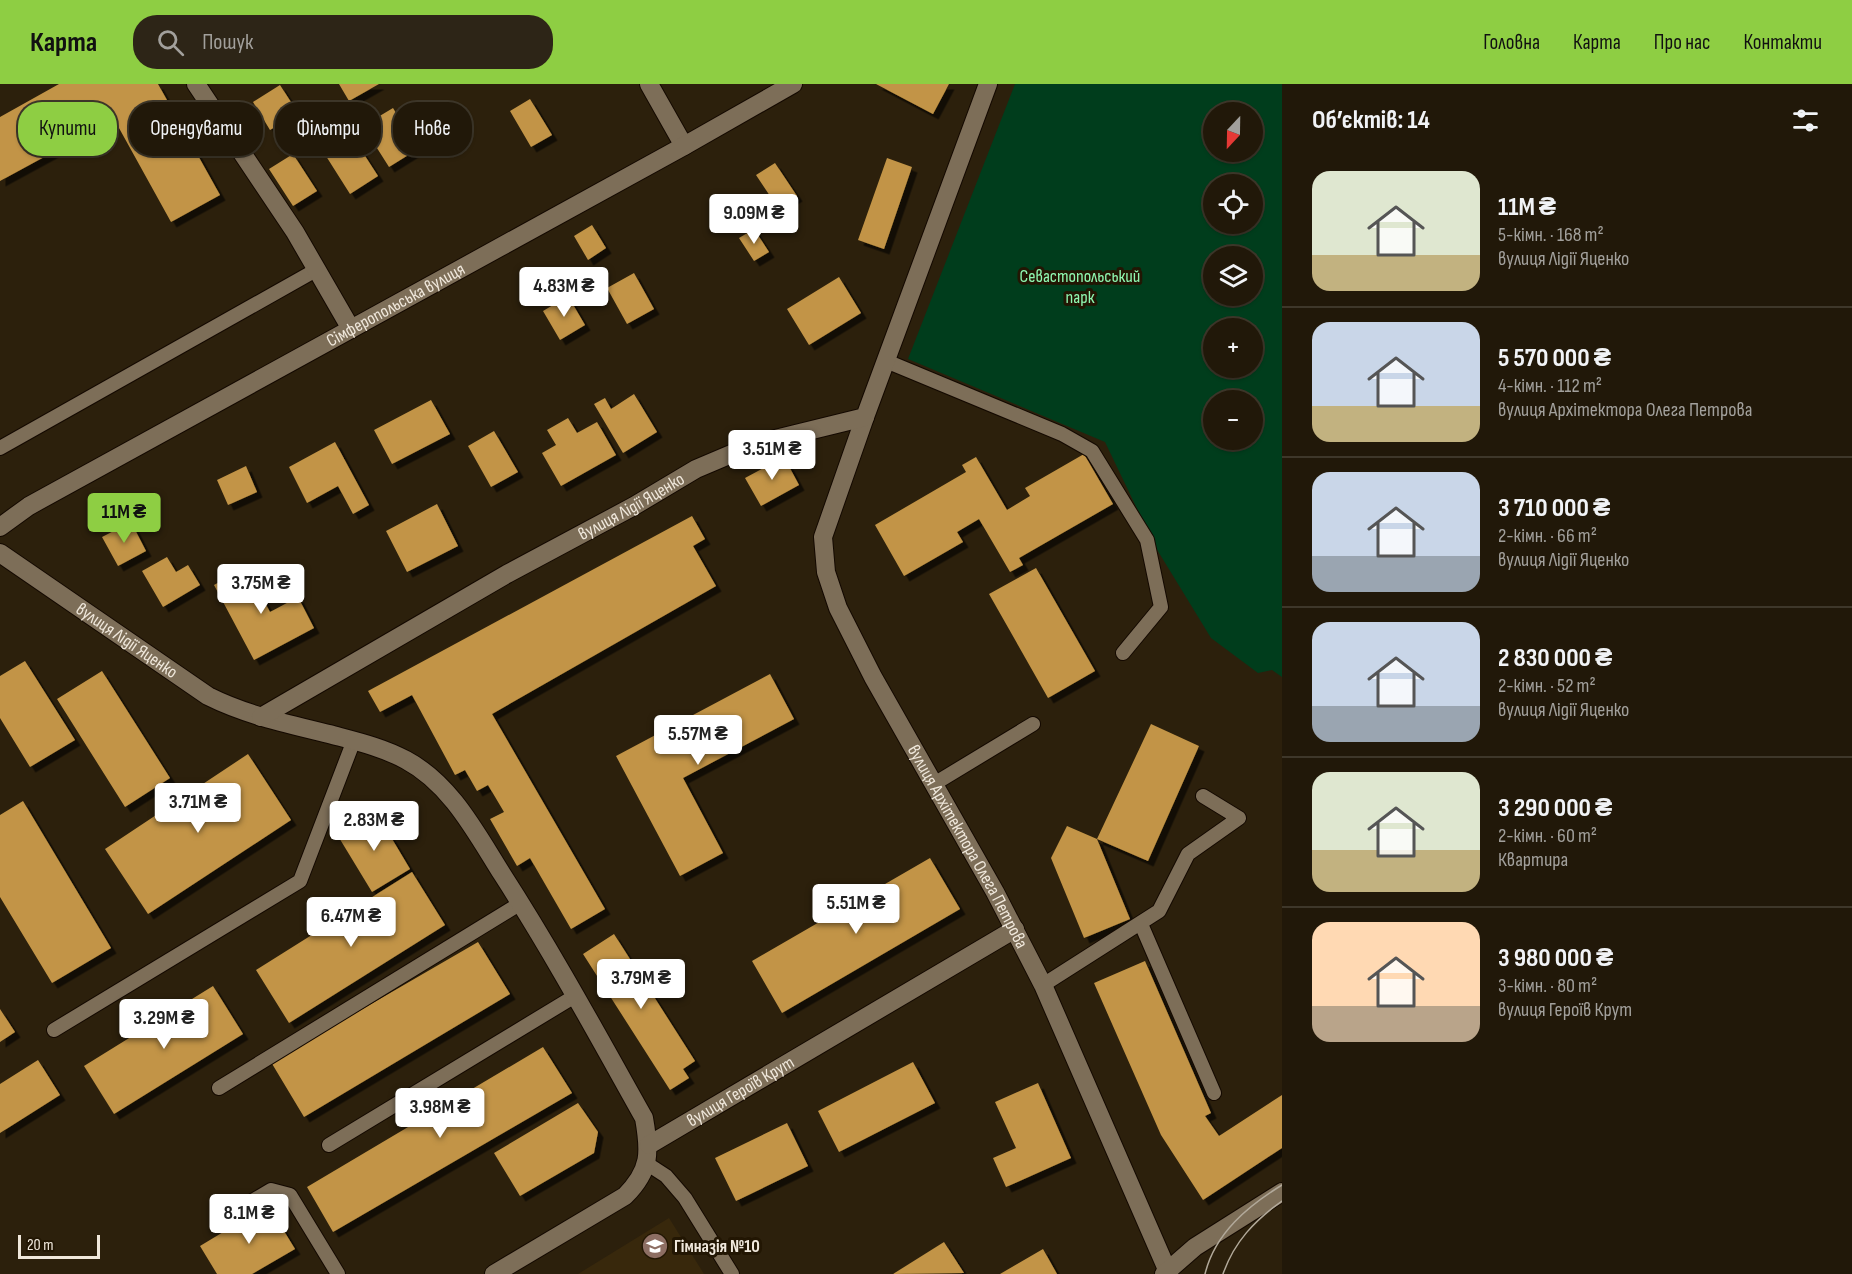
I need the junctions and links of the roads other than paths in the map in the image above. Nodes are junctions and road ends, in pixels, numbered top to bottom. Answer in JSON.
{"nodes":[{"id":1,"x":196,"y":84,"type":"edge"},
{"id":2,"x":649,"y":84,"type":"edge"},
{"id":3,"x":793,"y":84,"type":"edge"},
{"id":4,"x":988,"y":84,"type":"edge"},
{"id":5,"x":684,"y":146,"type":"junction"},
{"id":6,"x":316,"y":270,"type":"junction"},
{"id":7,"x":351,"y":330,"type":"junction"},
{"id":8,"x":886,"y":361,"type":"junction"},
{"id":9,"x":865,"y":417,"type":"junction"},
{"id":10,"x":0,"y":448,"type":"edge"},
{"id":11,"x":0,"y":527,"type":"edge"},
{"id":12,"x":0,"y":554,"type":"edge"},
{"id":13,"x":1123,"y":653,"type":"dead end"},
{"id":14,"x":261,"y":717,"type":"junction"},
{"id":15,"x":1033,"y":724,"type":"dead end"},
{"id":16,"x":354,"y":740,"type":"junction"},
{"id":17,"x":934,"y":784,"type":"junction"},
{"id":18,"x":1203,"y":796,"type":"dead end"},
{"id":19,"x":521,"y":903,"type":"junction"},
{"id":20,"x":1141,"y":924,"type":"junction"},
{"id":21,"x":1015,"y":929,"type":"junction"},
{"id":22,"x":1043,"y":985,"type":"junction"},
{"id":23,"x":575,"y":996,"type":"junction"},
{"id":24,"x":54,"y":1030,"type":"dead end"},
{"id":25,"x":219,"y":1088,"type":"dead end"},
{"id":26,"x":1214,"y":1093,"type":"dead end"},
{"id":27,"x":329,"y":1145,"type":"dead end"},
{"id":28,"x":647,"y":1154,"type":"junction"},
{"id":29,"x":1282,"y":1192,"type":"edge"},
{"id":30,"x":220,"y":1220,"type":"dead end"},
{"id":31,"x":1167,"y":1273,"type":"edge"},
{"id":32,"x":338,"y":1274,"type":"edge"},
{"id":33,"x":494,"y":1274,"type":"edge"},
{"id":34,"x":732,"y":1274,"type":"edge"}],
"edges":[{"from":1,"to":6,"type":"street"},
{"from":2,"to":5,"type":"street"},
{"from":3,"to":5,"type":"street","name":"Сімферопольська вулиця"},
{"from":4,"to":8,"type":"street"},
{"from":5,"to":7,"type":"street","name":"Сімферопольська вулиця"},
{"from":6,"to":7,"type":"street"},
{"from":6,"to":10,"type":"lane"},
{"from":7,"to":11,"type":"street","name":"Сімферопольська вулиця"},
{"from":8,"to":9,"type":"street"},
{"from":8,"to":13,"type":"lane"},
{"from":9,"to":14,"type":"street","name":"вулиця Лідії Яценко"},
{"from":9,"to":17,"type":"street","name":"вулиця Архітектора Олега Петрова"},
{"from":12,"to":14,"type":"street","name":"вулиця Лідії Яценко"},
{"from":14,"to":16,"type":"street","name":"вулиця Лідії Яценко"},
{"from":15,"to":17,"type":"lane"},
{"from":16,"to":19,"type":"street","name":"вулиця Лідії Яценко"},
{"from":16,"to":24,"type":"lane"},
{"from":17,"to":21,"type":"street","name":"вулиця Архітектора Олега Петрова"},
{"from":18,"to":20,"type":"lane"},
{"from":19,"to":23,"type":"street","name":"вулиця Лідії Яценко"},
{"from":19,"to":25,"type":"lane"},
{"from":20,"to":22,"type":"lane"},
{"from":20,"to":26,"type":"lane"},
{"from":21,"to":22,"type":"street","name":"вулиця Архітектора Олега Петрова"},
{"from":21,"to":28,"type":"street","name":"вулиця Героїв Крут"},
{"from":22,"to":31,"type":"street","name":"вулиця Архітектора Олега Петрова"},
{"from":23,"to":27,"type":"lane"},
{"from":23,"to":28,"type":"street","name":"вулиця Лідії Яценко"},
{"from":28,"to":33,"type":"street"},
{"from":28,"to":34,"type":"lane"},
{"from":29,"to":31,"type":"street"},
{"from":30,"to":32,"type":"lane"}]}
